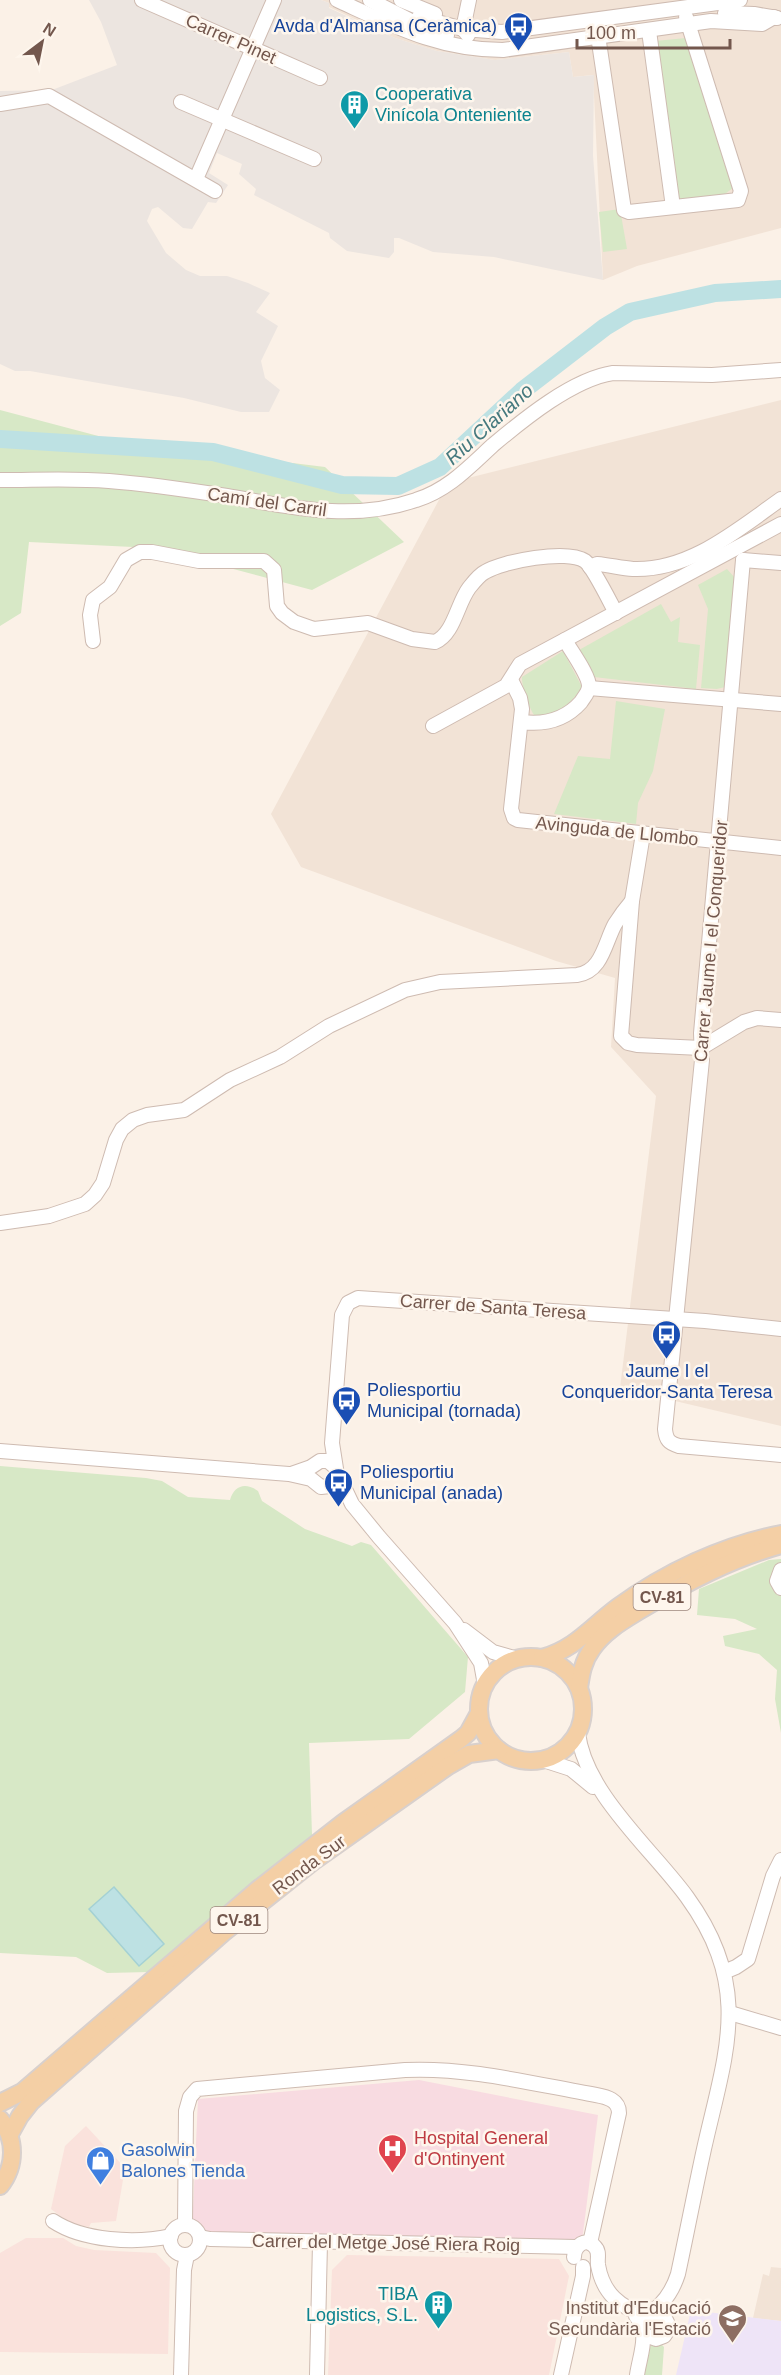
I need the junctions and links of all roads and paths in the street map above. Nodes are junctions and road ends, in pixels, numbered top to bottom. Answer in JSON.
{"nodes":[{"id":1,"x":142,"y":0,"type":"edge"},
{"id":2,"x":274,"y":0,"type":"edge"},
{"id":3,"x":338,"y":0,"type":"edge"},
{"id":4,"x":370,"y":0,"type":"edge"},
{"id":5,"x":469,"y":0,"type":"edge"},
{"id":6,"x":740,"y":0,"type":"edge"},
{"id":7,"x":698,"y":3,"type":"edge"},
{"id":8,"x":393,"y":10,"type":"edge"},
{"id":9,"x":654,"y":12,"type":"junction"},
{"id":10,"x":778,"y":18,"type":"edge"},
{"id":11,"x":691,"y":22,"type":"junction"},
{"id":12,"x":464,"y":26,"type":"junction"},
{"id":13,"x":649,"y":31,"type":"junction"},
{"id":14,"x":598,"y":34,"type":"junction"},
{"id":15,"x":491,"y":46,"type":"junction"},
{"id":16,"x":253,"y":49,"type":"junction"},
{"id":17,"x":320,"y":78,"type":"dead end"},
{"id":18,"x":182,"y":102,"type":"dead end"},
{"id":19,"x":0,"y":104,"type":"edge"},
{"id":20,"x":222,"y":120,"type":"junction"},
{"id":21,"x":314,"y":159,"type":"dead end"},
{"id":22,"x":196,"y":179,"type":"junction"},
{"id":23,"x":215,"y":191,"type":"dead end"},
{"id":24,"x":673,"y":207,"type":"junction"},
{"id":25,"x":781,"y":370,"type":"edge"},
{"id":26,"x":0,"y":480,"type":"edge"},
{"id":27,"x":781,"y":499,"type":"edge"},
{"id":28,"x":781,"y":524,"type":"edge"},
{"id":29,"x":739,"y":555,"type":"junction"},
{"id":30,"x":781,"y":564,"type":"edge"},
{"id":31,"x":590,"y":567,"type":"junction"},
{"id":32,"x":616,"y":613,"type":"junction"},
{"id":33,"x":565,"y":640,"type":"junction"},
{"id":34,"x":93,"y":641,"type":"dead end"},
{"id":35,"x":511,"y":680,"type":"junction"},
{"id":36,"x":589,"y":688,"type":"junction"},
{"id":37,"x":731,"y":700,"type":"junction"},
{"id":38,"x":781,"y":704,"type":"edge"},
{"id":39,"x":522,"y":722,"type":"junction"},
{"id":40,"x":433,"y":726,"type":"dead end"},
{"id":41,"x":643,"y":834,"type":"junction"},
{"id":42,"x":719,"y":841,"type":"junction"},
{"id":43,"x":781,"y":848,"type":"edge"},
{"id":44,"x":632,"y":901,"type":"junction"},
{"id":45,"x":781,"y":1020,"type":"edge"},
{"id":46,"x":701,"y":1048,"type":"junction"},
{"id":47,"x":0,"y":1223,"type":"edge"},
{"id":48,"x":676,"y":1321,"type":"junction"},
{"id":49,"x":781,"y":1329,"type":"edge"},
{"id":50,"x":332,"y":1443,"type":"junction"},
{"id":51,"x":0,"y":1451,"type":"edge"},
{"id":52,"x":781,"y":1455,"type":"edge"},
{"id":53,"x":314,"y":1469,"type":"junction"},
{"id":54,"x":334,"y":1477,"type":"junction"},
{"id":55,"x":781,"y":1527,"type":"edge"},
{"id":56,"x":781,"y":1534,"type":"edge"},
{"id":57,"x":781,"y":1545,"type":"edge"},
{"id":58,"x":712,"y":1555,"type":"junction"},
{"id":59,"x":781,"y":1570,"type":"edge"},
{"id":60,"x":781,"y":1588,"type":"edge"},
{"id":61,"x":455,"y":1623,"type":"junction"},
{"id":62,"x":542,"y":1658,"type":"junction"},
{"id":63,"x":518,"y":1659,"type":"junction"},
{"id":64,"x":485,"y":1685,"type":"junction"},
{"id":65,"x":579,"y":1688,"type":"junction"},
{"id":66,"x":479,"y":1713,"type":"junction"},
{"id":67,"x":578,"y":1733,"type":"junction"},
{"id":68,"x":499,"y":1750,"type":"junction"},
{"id":69,"x":543,"y":1760,"type":"junction"},
{"id":70,"x":606,"y":1798,"type":"junction"},
{"id":71,"x":781,"y":1860,"type":"edge"},
{"id":72,"x":724,"y":1972,"type":"junction"},
{"id":73,"x":730,"y":2013,"type":"junction"},
{"id":74,"x":781,"y":2028,"type":"edge"},
{"id":75,"x":0,"y":2103,"type":"edge"},
{"id":76,"x":0,"y":2119,"type":"edge"},
{"id":77,"x":10,"y":2134,"type":"junction"},
{"id":78,"x":0,"y":2186,"type":"edge"},
{"id":79,"x":53,"y":2221,"type":"dead end"},
{"id":80,"x":185,"y":2225,"type":"junction"},
{"id":81,"x":171,"y":2240,"type":"junction"},
{"id":82,"x":204,"y":2240,"type":"junction"},
{"id":83,"x":320,"y":2243,"type":"junction"},
{"id":84,"x":185,"y":2255,"type":"junction"},
{"id":85,"x":584,"y":2260,"type":"junction"},
{"id":86,"x":647,"y":2325,"type":"junction"},
{"id":87,"x":181,"y":2375,"type":"edge"},
{"id":88,"x":316,"y":2375,"type":"edge"},
{"id":89,"x":561,"y":2375,"type":"edge"},
{"id":90,"x":637,"y":2375,"type":"edge"}],
"edges":[{"from":1,"to":16,"type":"street","name":"Carrer Pinet"},
{"from":2,"to":16,"type":"street"},
{"from":3,"to":8,"type":"street"},
{"from":4,"to":8,"type":"street"},
{"from":5,"to":12,"type":"street"},
{"from":6,"to":7,"type":"street"},
{"from":7,"to":9,"type":"street"},
{"from":8,"to":12,"type":"street"},
{"from":8,"to":15,"type":"street"},
{"from":8,"to":15,"type":"street"},
{"from":9,"to":12,"type":"street"},
{"from":9,"to":14,"type":"street"},
{"from":10,"to":11,"type":"street"},
{"from":11,"to":13,"type":"street"},
{"from":11,"to":14,"type":"street"},
{"from":11,"to":24,"type":"street"},
{"from":12,"to":15,"type":"street"},
{"from":13,"to":14,"type":"street"},
{"from":13,"to":24,"type":"street"},
{"from":14,"to":15,"type":"street"},
{"from":14,"to":24,"type":"street"},
{"from":16,"to":17,"type":"street","name":"Carrer Pinet"},
{"from":16,"to":20,"type":"street"},
{"from":18,"to":20,"type":"street"},
{"from":19,"to":22,"type":"street"},
{"from":20,"to":21,"type":"street"},
{"from":20,"to":22,"type":"street"},
{"from":22,"to":23,"type":"street"},
{"from":25,"to":26,"type":"street","name":"Camí del Carril"},
{"from":27,"to":31,"type":"street"},
{"from":28,"to":29,"type":"street"},
{"from":29,"to":30,"type":"street"},
{"from":29,"to":32,"type":"street"},
{"from":29,"to":37,"type":"street","name":"Carrer Jaume I el Conqueridor"},
{"from":31,"to":32,"type":"street"},
{"from":31,"to":34,"type":"street"},
{"from":32,"to":33,"type":"street"},
{"from":33,"to":35,"type":"street"},
{"from":33,"to":36,"type":"street"},
{"from":35,"to":39,"type":"street","name":"Avinguda de Llombo"},
{"from":35,"to":40,"type":"street"},
{"from":36,"to":37,"type":"street"},
{"from":36,"to":39,"type":"street"},
{"from":37,"to":38,"type":"street"},
{"from":37,"to":42,"type":"street","name":"Carrer Jaume I el Conqueridor"},
{"from":39,"to":41,"type":"street","name":"Avinguda de Llombo"},
{"from":41,"to":42,"type":"street","name":"Avinguda de Llombo"},
{"from":41,"to":44,"type":"street"},
{"from":42,"to":43,"type":"street","name":"Avinguda de Llombo"},
{"from":42,"to":46,"type":"street","name":"Carrer Jaume I el Conqueridor"},
{"from":44,"to":46,"type":"street"},
{"from":44,"to":47,"type":"street"},
{"from":45,"to":46,"type":"street"},
{"from":46,"to":48,"type":"street","name":"Carrer Jaume I el Conqueridor"},
{"from":48,"to":49,"type":"street","name":"Carrer de Santa Teresa"},
{"from":48,"to":50,"type":"street","name":"Carrer de Santa Teresa"},
{"from":48,"to":52,"type":"street","name":"Carrer Jaume I el Conqueridor"},
{"from":50,"to":53,"type":"street","name":"Carrer de Santa Teresa"},
{"from":50,"to":54,"type":"street","name":"Carrer de Santa Teresa"},
{"from":51,"to":53,"type":"street"},
{"from":53,"to":54,"type":"street"},
{"from":53,"to":54,"type":"street"},
{"from":54,"to":61,"type":"street","name":"Carrer de Santa Teresa"},
{"from":55,"to":58,"type":"main road"},
{"from":56,"to":58,"type":"main road","number":"CV-81"},
{"from":57,"to":65,"type":"main road","number":"CV-81"},
{"from":58,"to":62,"type":"main road","number":"CV-81"},
{"from":59,"to":60,"type":"street"},
{"from":61,"to":63,"type":"street","name":"Carrer de Santa Teresa"},
{"from":61,"to":64,"type":"street","name":"Carrer de Santa Teresa"},
{"from":62,"to":63,"type":"main road","number":"CV-81"},
{"from":62,"to":65,"type":"main road"},
{"from":63,"to":64,"type":"main road","number":"CV-81"},
{"from":64,"to":66,"type":"main road","number":"CV-81"},
{"from":65,"to":67,"type":"main road","number":"CV-81"},
{"from":66,"to":68,"type":"main road"},
{"from":66,"to":75,"type":"main road","name":"Ronda Sur","number":"CV-81"},
{"from":67,"to":69,"type":"main road"},
{"from":67,"to":70,"type":"street"},
{"from":68,"to":69,"type":"main road","number":"CV-81"},
{"from":68,"to":77,"type":"main road","name":"Ronda Sur","number":"CV-81"},
{"from":69,"to":70,"type":"street"},
{"from":70,"to":72,"type":"street"},
{"from":71,"to":72,"type":"street"},
{"from":72,"to":73,"type":"street"},
{"from":73,"to":74,"type":"street"},
{"from":73,"to":86,"type":"street"},
{"from":76,"to":77,"type":"main road"},
{"from":77,"to":78,"type":"main road"},
{"from":79,"to":81,"type":"street"},
{"from":80,"to":81,"type":"street"},
{"from":80,"to":82,"type":"street"},
{"from":80,"to":85,"type":"street"},
{"from":81,"to":84,"type":"street"},
{"from":82,"to":83,"type":"street","name":"Carrer del Metge José Riera Roig"},
{"from":82,"to":84,"type":"street"},
{"from":83,"to":85,"type":"street","name":"Carrer del Metge José Riera Roig"},
{"from":83,"to":88,"type":"street"},
{"from":84,"to":87,"type":"street"},
{"from":85,"to":86,"type":"street"},
{"from":85,"to":89,"type":"street"},
{"from":86,"to":90,"type":"street"}]}
